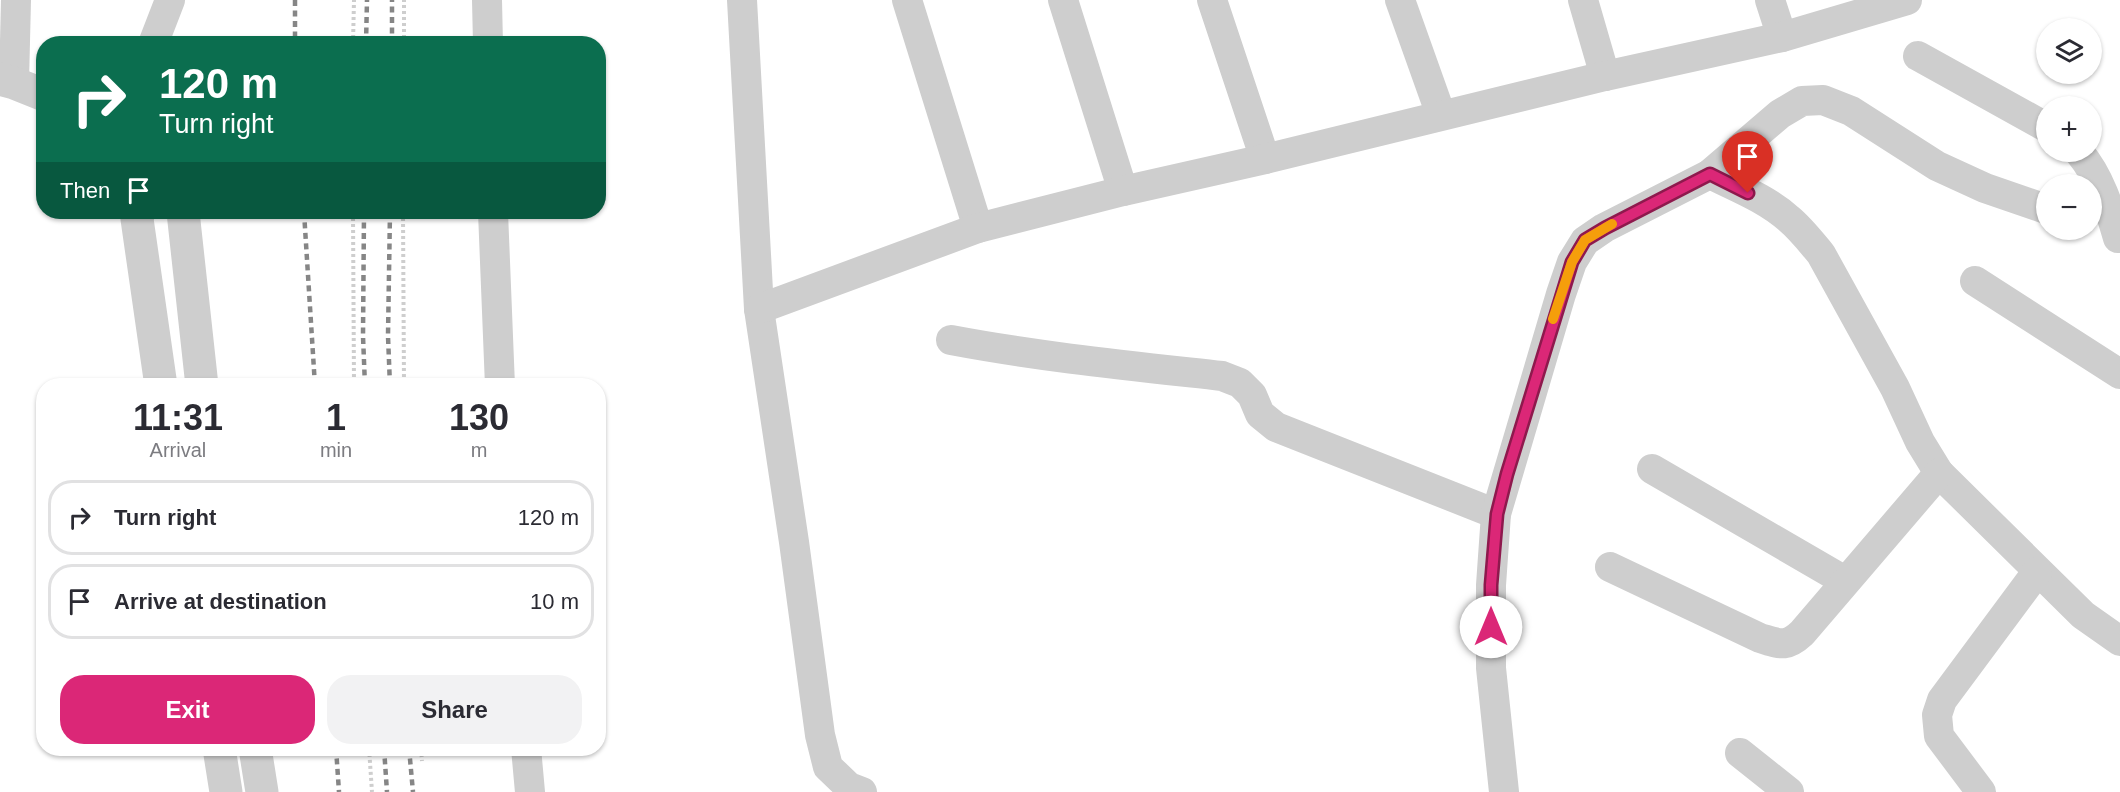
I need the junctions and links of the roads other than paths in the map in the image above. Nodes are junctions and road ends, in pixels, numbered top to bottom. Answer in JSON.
{"nodes":[{"id":1,"x":16,"y":0,"type":"edge"},
{"id":2,"x":170,"y":0,"type":"edge"},
{"id":3,"x":487,"y":0,"type":"edge"},
{"id":4,"x":742,"y":0,"type":"edge"},
{"id":5,"x":907,"y":0,"type":"edge"},
{"id":6,"x":1063,"y":0,"type":"edge"},
{"id":7,"x":1212,"y":0,"type":"edge"},
{"id":8,"x":1400,"y":0,"type":"edge"},
{"id":9,"x":1583,"y":0,"type":"edge"},
{"id":10,"x":1770,"y":0,"type":"edge"},
{"id":11,"x":1906,"y":0,"type":"edge"},
{"id":12,"x":156,"y":36,"type":"edge"},
{"id":13,"x":488,"y":36,"type":"edge"},
{"id":14,"x":1782,"y":37,"type":"junction"},
{"id":15,"x":1918,"y":56,"type":"dead end"},
{"id":16,"x":1605,"y":76,"type":"junction"},
{"id":17,"x":19,"y":86,"type":"edge"},
{"id":18,"x":1441,"y":115,"type":"junction"},
{"id":19,"x":2036,"y":121,"type":"edge"},
{"id":20,"x":1265,"y":159,"type":"junction"},
{"id":21,"x":2088,"y":162,"type":"edge"},
{"id":22,"x":1710,"y":174,"type":"junction"},
{"id":23,"x":1123,"y":191,"type":"junction"},
{"id":24,"x":2036,"y":206,"type":"edge"},
{"id":25,"x":137,"y":219,"type":"edge"},
{"id":26,"x":184,"y":219,"type":"edge"},
{"id":27,"x":493,"y":219,"type":"edge"},
{"id":28,"x":978,"y":228,"type":"junction"},
{"id":29,"x":2102,"y":231,"type":"edge"},
{"id":30,"x":2119,"y":239,"type":"edge"},
{"id":31,"x":1975,"y":281,"type":"dead end"},
{"id":32,"x":759,"y":309,"type":"junction"},
{"id":33,"x":951,"y":340,"type":"dead end"},
{"id":34,"x":2120,"y":374,"type":"edge"},
{"id":35,"x":160,"y":378,"type":"edge"},
{"id":36,"x":201,"y":378,"type":"edge"},
{"id":37,"x":500,"y":378,"type":"edge"},
{"id":38,"x":1652,"y":469,"type":"dead end"},
{"id":39,"x":1939,"y":473,"type":"junction"},
{"id":40,"x":1497,"y":514,"type":"junction"},
{"id":41,"x":1610,"y":567,"type":"dead end"},
{"id":42,"x":2037,"y":572,"type":"junction"},
{"id":43,"x":1845,"y":581,"type":"junction"},
{"id":44,"x":2120,"y":641,"type":"edge"},
{"id":45,"x":1740,"y":753,"type":"dead end"},
{"id":46,"x":220,"y":756,"type":"edge"},
{"id":47,"x":256,"y":756,"type":"edge"},
{"id":48,"x":527,"y":756,"type":"edge"},
{"id":49,"x":226,"y":792,"type":"edge"},
{"id":50,"x":262,"y":792,"type":"edge"},
{"id":51,"x":530,"y":792,"type":"edge"},
{"id":52,"x":862,"y":792,"type":"edge"},
{"id":53,"x":1504,"y":792,"type":"edge"},
{"id":54,"x":1789,"y":792,"type":"edge"},
{"id":55,"x":1981,"y":792,"type":"edge"}],
"edges":[{"from":1,"to":17,"type":"street"},
{"from":2,"to":12,"type":"street"},
{"from":3,"to":13,"type":"street"},
{"from":4,"to":32,"type":"street"},
{"from":5,"to":28,"type":"street"},
{"from":6,"to":23,"type":"street"},
{"from":7,"to":20,"type":"street"},
{"from":8,"to":18,"type":"street"},
{"from":9,"to":16,"type":"street"},
{"from":10,"to":14,"type":"street"},
{"from":11,"to":14,"type":"street"},
{"from":14,"to":16,"type":"street"},
{"from":15,"to":19,"type":"street"},
{"from":16,"to":18,"type":"street"},
{"from":18,"to":20,"type":"street"},
{"from":20,"to":23,"type":"street"},
{"from":21,"to":30,"type":"street"},
{"from":22,"to":24,"type":"street"},
{"from":22,"to":39,"type":"street"},
{"from":22,"to":40,"type":"street"},
{"from":23,"to":28,"type":"street"},
{"from":25,"to":35,"type":"street"},
{"from":26,"to":36,"type":"street"},
{"from":27,"to":37,"type":"street"},
{"from":28,"to":32,"type":"street"},
{"from":29,"to":30,"type":"street"},
{"from":31,"to":34,"type":"street"},
{"from":32,"to":52,"type":"street"},
{"from":33,"to":40,"type":"street"},
{"from":38,"to":43,"type":"street"},
{"from":39,"to":42,"type":"street"},
{"from":39,"to":43,"type":"street"},
{"from":40,"to":53,"type":"street"},
{"from":41,"to":43,"type":"street"},
{"from":42,"to":44,"type":"street"},
{"from":42,"to":55,"type":"street"},
{"from":45,"to":54,"type":"street"},
{"from":46,"to":49,"type":"street"},
{"from":47,"to":50,"type":"street"},
{"from":48,"to":51,"type":"street"}]}
